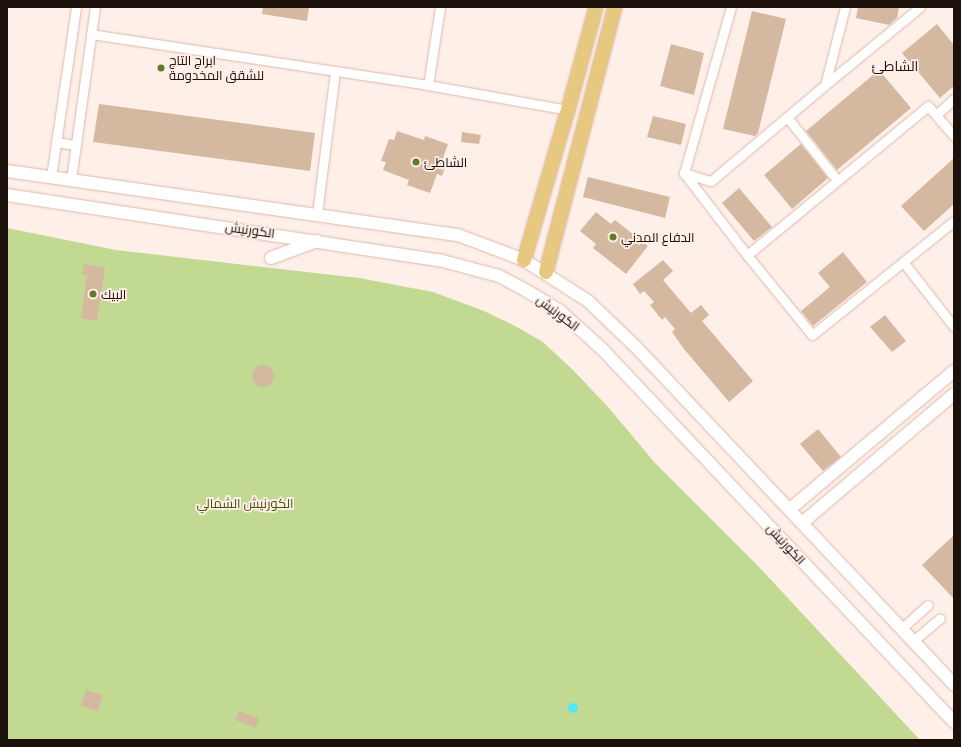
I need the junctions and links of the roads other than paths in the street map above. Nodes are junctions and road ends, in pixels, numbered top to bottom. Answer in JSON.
{"nodes":[{"id":1,"x":76,"y":7,"type":"edge"},
{"id":2,"x":95,"y":7,"type":"edge"},
{"id":3,"x":440,"y":7,"type":"edge"},
{"id":4,"x":596,"y":7,"type":"edge"},
{"id":5,"x":615,"y":7,"type":"edge"},
{"id":6,"x":731,"y":7,"type":"edge"},
{"id":7,"x":845,"y":7,"type":"edge"},
{"id":8,"x":920,"y":7,"type":"edge"},
{"id":9,"x":91,"y":34,"type":"junction"},
{"id":10,"x":335,"y":71,"type":"junction"},
{"id":11,"x":428,"y":85,"type":"junction"},
{"id":12,"x":825,"y":85,"type":"junction"},
{"id":13,"x":954,"y":99,"type":"edge"},
{"id":14,"x":568,"y":110,"type":"junction"},
{"id":15,"x":936,"y":115,"type":"junction"},
{"id":16,"x":787,"y":117,"type":"junction"},
{"id":17,"x":954,"y":136,"type":"edge"},
{"id":18,"x":56,"y":142,"type":"junction"},
{"id":19,"x":76,"y":145,"type":"junction"},
{"id":20,"x":7,"y":171,"type":"edge"},
{"id":21,"x":684,"y":173,"type":"junction"},
{"id":22,"x":51,"y":177,"type":"junction"},
{"id":23,"x":71,"y":180,"type":"junction"},
{"id":24,"x":837,"y":180,"type":"junction"},
{"id":25,"x":7,"y":195,"type":"edge"},
{"id":26,"x":316,"y":214,"type":"junction"},
{"id":27,"x":954,"y":221,"type":"edge"},
{"id":28,"x":318,"y":240,"type":"junction"},
{"id":29,"x":747,"y":255,"type":"junction"},
{"id":30,"x":271,"y":258,"type":"dead end"},
{"id":31,"x":524,"y":260,"type":"junction"},
{"id":32,"x":904,"y":263,"type":"junction"},
{"id":33,"x":546,"y":272,"type":"junction"},
{"id":34,"x":954,"y":327,"type":"edge"},
{"id":35,"x":954,"y":371,"type":"edge"},
{"id":36,"x":954,"y":394,"type":"edge"},
{"id":37,"x":790,"y":509,"type":"junction"},
{"id":38,"x":802,"y":523,"type":"junction"},
{"id":39,"x":928,"y":605,"type":"dead end"},
{"id":40,"x":940,"y":618,"type":"dead end"},
{"id":41,"x":901,"y":628,"type":"junction"},
{"id":42,"x":913,"y":641,"type":"junction"},
{"id":43,"x":954,"y":685,"type":"edge"},
{"id":44,"x":954,"y":722,"type":"edge"}],
"edges":[{"from":1,"to":18,"type":"street"},
{"from":2,"to":9,"type":"street"},
{"from":3,"to":11,"type":"street"},
{"from":4,"to":14,"type":"main road"},
{"from":5,"to":33,"type":"main road"},
{"from":6,"to":21,"type":"street"},
{"from":7,"to":12,"type":"street"},
{"from":8,"to":12,"type":"street"},
{"from":9,"to":10,"type":"street"},
{"from":9,"to":19,"type":"street"},
{"from":10,"to":11,"type":"street"},
{"from":10,"to":26,"type":"street"},
{"from":11,"to":14,"type":"street"},
{"from":12,"to":16,"type":"street"},
{"from":13,"to":15,"type":"street"},
{"from":14,"to":31,"type":"main road"},
{"from":15,"to":17,"type":"street"},
{"from":15,"to":24,"type":"street"},
{"from":16,"to":21,"type":"street"},
{"from":16,"to":24,"type":"street"},
{"from":18,"to":19,"type":"street"},
{"from":18,"to":22,"type":"street"},
{"from":19,"to":23,"type":"street"},
{"from":20,"to":22,"type":"main road","name":"الكورنيش"},
{"from":21,"to":29,"type":"street"},
{"from":22,"to":23,"type":"main road","name":"الكورنيش"},
{"from":23,"to":26,"type":"main road","name":"الكورنيش"},
{"from":24,"to":29,"type":"street"},
{"from":25,"to":28,"type":"main road","name":"الكورنيش"},
{"from":26,"to":31,"type":"main road","name":"الكورنيش"},
{"from":27,"to":32,"type":"street"},
{"from":28,"to":30,"type":"main road"},
{"from":28,"to":44,"type":"main road","name":"الكورنيش"},
{"from":29,"to":32,"type":"street"},
{"from":31,"to":33,"type":"main road","name":"الكورنيش"},
{"from":32,"to":34,"type":"street"},
{"from":33,"to":37,"type":"main road","name":"الكورنيش"},
{"from":35,"to":37,"type":"main road"},
{"from":36,"to":38,"type":"main road"},
{"from":37,"to":38,"type":"main road","name":"الكورنيش"},
{"from":38,"to":41,"type":"main road","name":"الكورنيش"},
{"from":39,"to":41,"type":"street"},
{"from":40,"to":42,"type":"street"},
{"from":41,"to":42,"type":"main road","name":"الكورنيش"},
{"from":42,"to":43,"type":"main road","name":"الكورنيش"}]}
